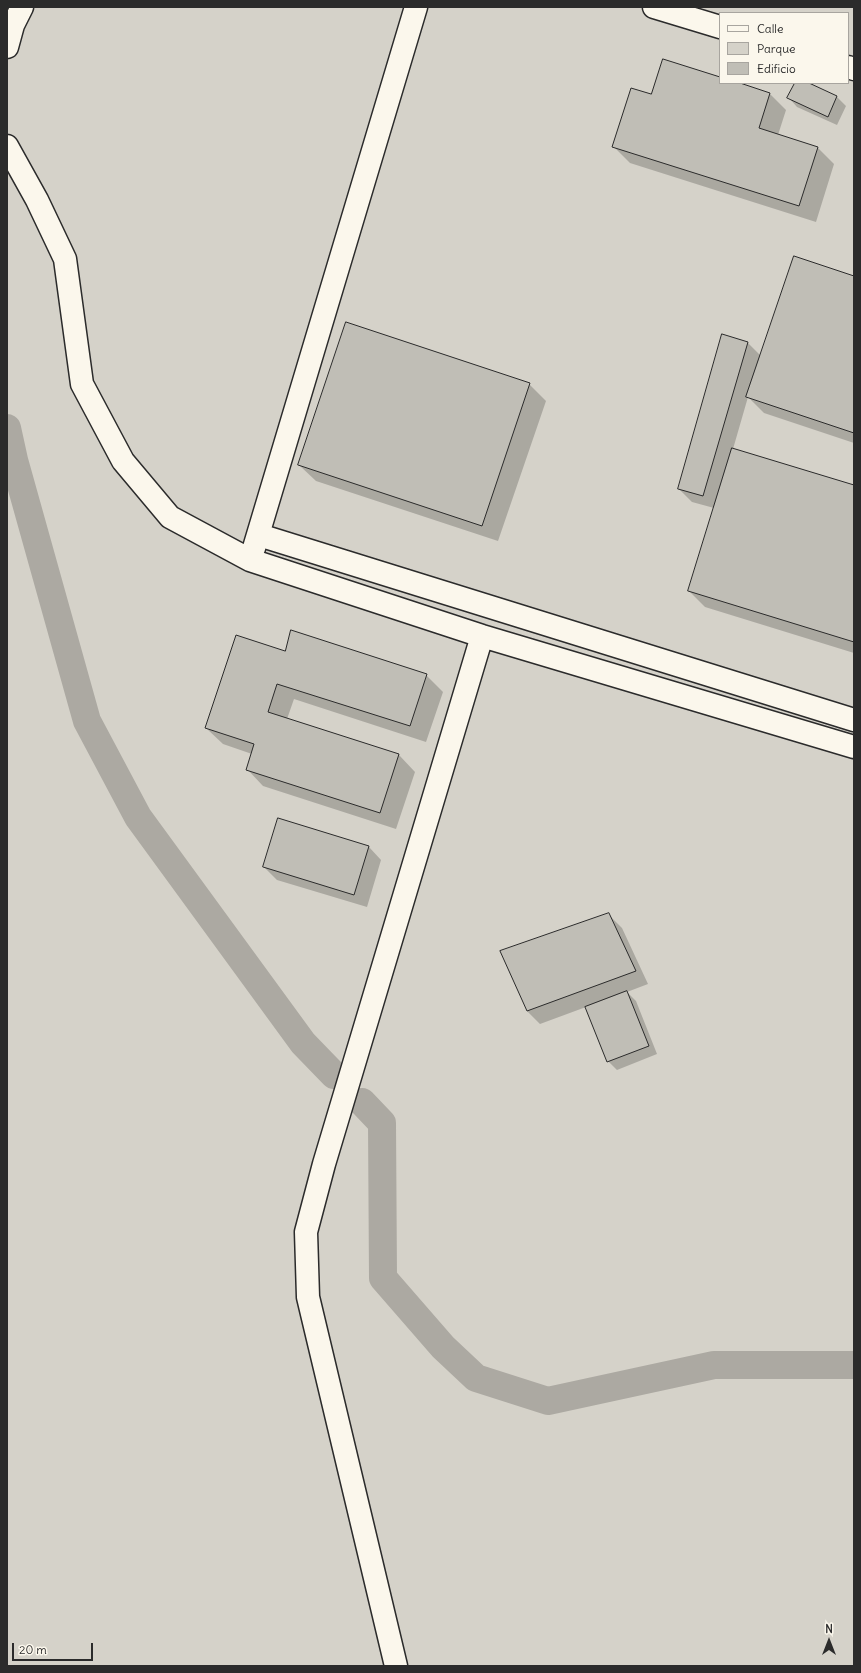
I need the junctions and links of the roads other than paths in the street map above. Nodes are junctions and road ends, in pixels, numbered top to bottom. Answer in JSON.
{"nodes":[{"id":1,"x":22,"y":7,"type":"edge"},
{"id":2,"x":416,"y":7,"type":"edge"},
{"id":3,"x":654,"y":7,"type":"edge"},
{"id":4,"x":719,"y":27,"type":"edge"},
{"id":5,"x":7,"y":47,"type":"edge"},
{"id":6,"x":7,"y":146,"type":"edge"},
{"id":7,"x":259,"y":535,"type":"junction"},
{"id":8,"x":250,"y":560,"type":"junction"},
{"id":9,"x":482,"y":636,"type":"junction"},
{"id":10,"x":854,"y":720,"type":"edge"},
{"id":11,"x":854,"y":747,"type":"edge"},
{"id":12,"x":396,"y":1666,"type":"edge"}],
"edges":[{"from":1,"to":5,"type":"street"},
{"from":2,"to":7,"type":"street"},
{"from":3,"to":4,"type":"street"},
{"from":6,"to":8,"type":"street"},
{"from":7,"to":8,"type":"street"},
{"from":7,"to":10,"type":"street"},
{"from":8,"to":9,"type":"street"},
{"from":9,"to":11,"type":"street"},
{"from":9,"to":12,"type":"street"}]}
